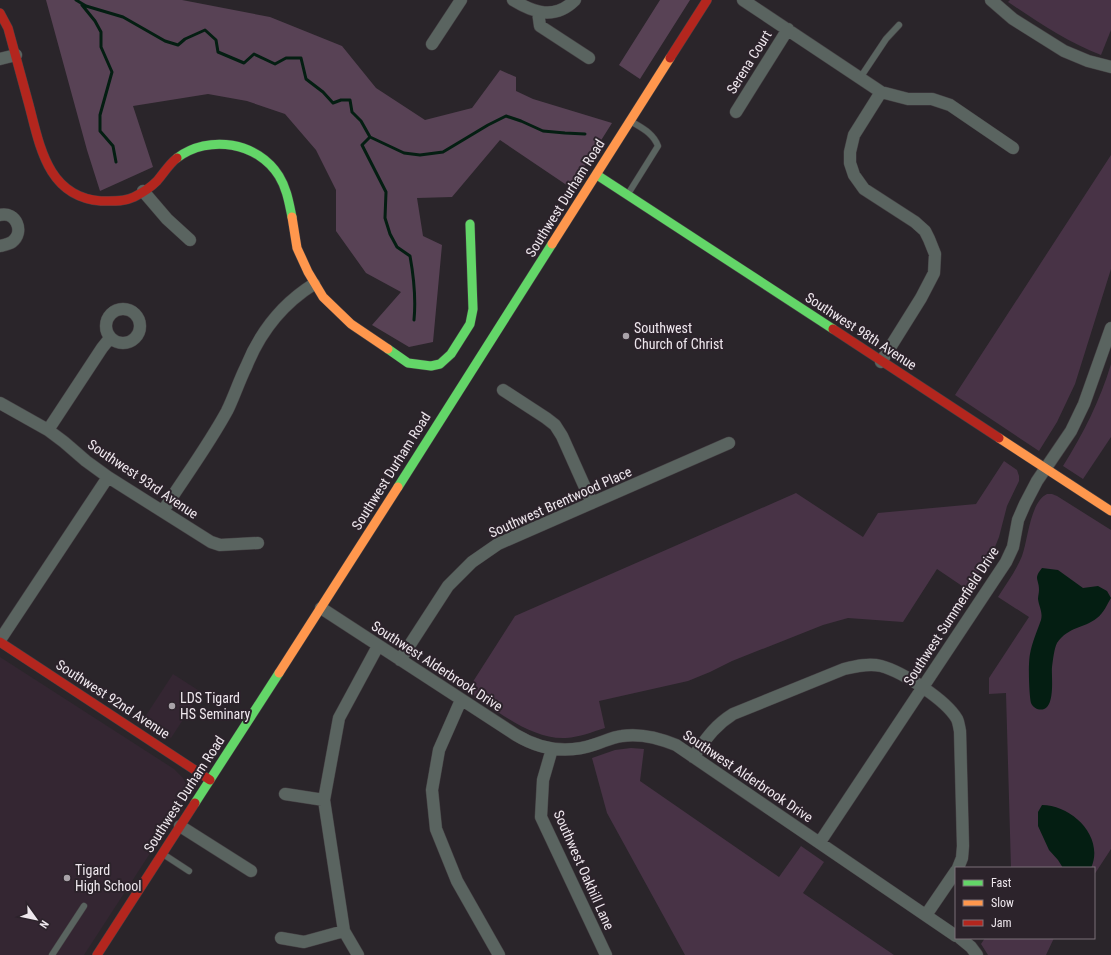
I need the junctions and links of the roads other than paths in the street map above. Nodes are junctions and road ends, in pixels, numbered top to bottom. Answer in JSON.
{"nodes":[{"id":1,"x":461,"y":0,"type":"edge"},
{"id":2,"x":513,"y":0,"type":"edge"},
{"id":3,"x":575,"y":0,"type":"edge"},
{"id":4,"x":706,"y":0,"type":"edge"},
{"id":5,"x":743,"y":0,"type":"edge"},
{"id":6,"x":991,"y":0,"type":"edge"},
{"id":7,"x":538,"y":12,"type":"junction"},
{"id":8,"x":0,"y":13,"type":"edge"},
{"id":9,"x":899,"y":25,"type":"dead end"},
{"id":10,"x":788,"y":29,"type":"junction"},
{"id":11,"x":432,"y":44,"type":"dead end"},
{"id":12,"x":16,"y":55,"type":"junction"},
{"id":13,"x":589,"y":58,"type":"dead end"},
{"id":14,"x":0,"y":59,"type":"edge"},
{"id":15,"x":1111,"y":67,"type":"edge"},
{"id":16,"x":860,"y":78,"type":"junction"},
{"id":17,"x":881,"y":92,"type":"junction"},
{"id":18,"x":736,"y":112,"type":"dead end"},
{"id":19,"x":630,"y":121,"type":"junction"},
{"id":20,"x":1013,"y":148,"type":"dead end"},
{"id":21,"x":597,"y":175,"type":"junction"},
{"id":22,"x":143,"y":191,"type":"junction"},
{"id":23,"x":628,"y":194,"type":"junction"},
{"id":24,"x":0,"y":215,"type":"edge"},
{"id":25,"x":470,"y":224,"type":"dead end"},
{"id":26,"x":190,"y":240,"type":"dead end"},
{"id":27,"x":0,"y":246,"type":"edge"},
{"id":28,"x":314,"y":284,"type":"junction"},
{"id":29,"x":1111,"y":328,"type":"edge"},
{"id":30,"x":110,"y":338,"type":"dead end"},
{"id":31,"x":882,"y":362,"type":"junction"},
{"id":32,"x":503,"y":390,"type":"dead end"},
{"id":33,"x":0,"y":402,"type":"edge"},
{"id":34,"x":48,"y":430,"type":"junction"},
{"id":35,"x":729,"y":443,"type":"dead end"},
{"id":36,"x":1046,"y":469,"type":"junction"},
{"id":37,"x":108,"y":477,"type":"junction"},
{"id":38,"x":592,"y":503,"type":"junction"},
{"id":39,"x":163,"y":511,"type":"junction"},
{"id":40,"x":1111,"y":511,"type":"edge"},
{"id":41,"x":258,"y":543,"type":"dead end"},
{"id":42,"x":321,"y":608,"type":"junction"},
{"id":43,"x":0,"y":641,"type":"edge"},
{"id":44,"x":378,"y":646,"type":"junction"},
{"id":45,"x":400,"y":660,"type":"junction"},
{"id":46,"x":922,"y":688,"type":"junction"},
{"id":47,"x":461,"y":700,"type":"junction"},
{"id":48,"x":552,"y":749,"type":"junction"},
{"id":49,"x":693,"y":757,"type":"junction"},
{"id":50,"x":210,"y":780,"type":"junction"},
{"id":51,"x":285,"y":794,"type":"dead end"},
{"id":52,"x":324,"y":800,"type":"junction"},
{"id":53,"x":180,"y":826,"type":"junction"},
{"id":54,"x":820,"y":842,"type":"junction"},
{"id":55,"x":162,"y":854,"type":"junction"},
{"id":56,"x":958,"y":867,"type":"edge"},
{"id":57,"x":189,"y":871,"type":"dead end"},
{"id":58,"x":251,"y":871,"type":"dead end"},
{"id":59,"x":955,"y":872,"type":"edge"},
{"id":60,"x":84,"y":906,"type":"dead end"},
{"id":61,"x":926,"y":915,"type":"junction"},
{"id":62,"x":344,"y":931,"type":"junction"},
{"id":63,"x":955,"y":935,"type":"edge"},
{"id":64,"x":281,"y":938,"type":"dead end"},
{"id":65,"x":961,"y":939,"type":"edge"},
{"id":66,"x":52,"y":955,"type":"edge"},
{"id":67,"x":97,"y":955,"type":"edge"},
{"id":68,"x":358,"y":955,"type":"edge"},
{"id":69,"x":499,"y":955,"type":"edge"},
{"id":70,"x":606,"y":955,"type":"edge"},
{"id":71,"x":977,"y":955,"type":"edge"}],
"edges":[{"from":1,"to":11,"type":"street"},
{"from":2,"to":7,"type":"street"},
{"from":3,"to":7,"type":"street"},
{"from":4,"to":19,"type":"street","name":"Southwest Durham Road"},
{"from":5,"to":10,"type":"street"},
{"from":6,"to":15,"type":"street"},
{"from":7,"to":13,"type":"street"},
{"from":8,"to":12,"type":"street"},
{"from":9,"to":16,"type":"lane"},
{"from":10,"to":16,"type":"street"},
{"from":10,"to":18,"type":"street","name":"Serena Court"},
{"from":12,"to":14,"type":"street"},
{"from":12,"to":22,"type":"street"},
{"from":16,"to":17,"type":"street"},
{"from":17,"to":20,"type":"street"},
{"from":17,"to":31,"type":"street"},
{"from":19,"to":21,"type":"street","name":"Southwest Durham Road"},
{"from":19,"to":23,"type":"lane"},
{"from":21,"to":23,"type":"street","name":"Southwest 98th Avenue"},
{"from":21,"to":42,"type":"street","name":"Southwest Durham Road"},
{"from":22,"to":26,"type":"street"},
{"from":22,"to":28,"type":"street"},
{"from":23,"to":31,"type":"street","name":"Southwest 98th Avenue"},
{"from":24,"to":27,"type":"street"},
{"from":25,"to":28,"type":"street"},
{"from":28,"to":39,"type":"street"},
{"from":29,"to":36,"type":"street","name":"Southwest Summerfield Drive"},
{"from":30,"to":34,"type":"street"},
{"from":31,"to":36,"type":"street","name":"Southwest 98th Avenue"},
{"from":32,"to":38,"type":"street"},
{"from":33,"to":34,"type":"street","name":"Southwest 93rd Avenue"},
{"from":34,"to":37,"type":"street","name":"Southwest 93rd Avenue"},
{"from":35,"to":38,"type":"street","name":"Southwest Brentwood Place"},
{"from":36,"to":40,"type":"street","name":"Southwest 98th Avenue"},
{"from":36,"to":46,"type":"street","name":"Southwest Summerfield Drive"},
{"from":37,"to":39,"type":"street","name":"Southwest 93rd Avenue"},
{"from":37,"to":43,"type":"street"},
{"from":38,"to":45,"type":"street","name":"Southwest Brentwood Place"},
{"from":39,"to":41,"type":"street","name":"Southwest 93rd Avenue"},
{"from":42,"to":44,"type":"street","name":"Southwest Alderbrook Drive"},
{"from":42,"to":50,"type":"street","name":"Southwest Durham Road"},
{"from":43,"to":50,"type":"street","name":"Southwest 92nd Avenue"},
{"from":44,"to":45,"type":"street","name":"Southwest Alderbrook Drive"},
{"from":44,"to":52,"type":"street"},
{"from":45,"to":47,"type":"street","name":"Southwest Alderbrook Drive"},
{"from":46,"to":49,"type":"street"},
{"from":46,"to":54,"type":"street","name":"Southwest Summerfield Drive"},
{"from":46,"to":56,"type":"street"},
{"from":47,"to":48,"type":"street","name":"Southwest Alderbrook Drive"},
{"from":47,"to":69,"type":"street"},
{"from":48,"to":49,"type":"street","name":"Southwest Alderbrook Drive"},
{"from":48,"to":70,"type":"street","name":"Southwest Oakhill Lane"},
{"from":49,"to":54,"type":"street","name":"Southwest Alderbrook Drive"},
{"from":50,"to":53,"type":"street","name":"Southwest Durham Road"},
{"from":51,"to":52,"type":"street"},
{"from":52,"to":62,"type":"street"},
{"from":53,"to":55,"type":"street","name":"Southwest Durham Road"},
{"from":53,"to":58,"type":"street"},
{"from":54,"to":61,"type":"street","name":"Southwest Alderbrook Drive"},
{"from":55,"to":57,"type":"lane"},
{"from":55,"to":67,"type":"street","name":"Southwest Durham Road"},
{"from":59,"to":61,"type":"street"},
{"from":60,"to":66,"type":"lane"},
{"from":61,"to":63,"type":"street","name":"Southwest Alderbrook Drive"},
{"from":62,"to":64,"type":"street"},
{"from":62,"to":68,"type":"street"},
{"from":65,"to":71,"type":"street"}]}
